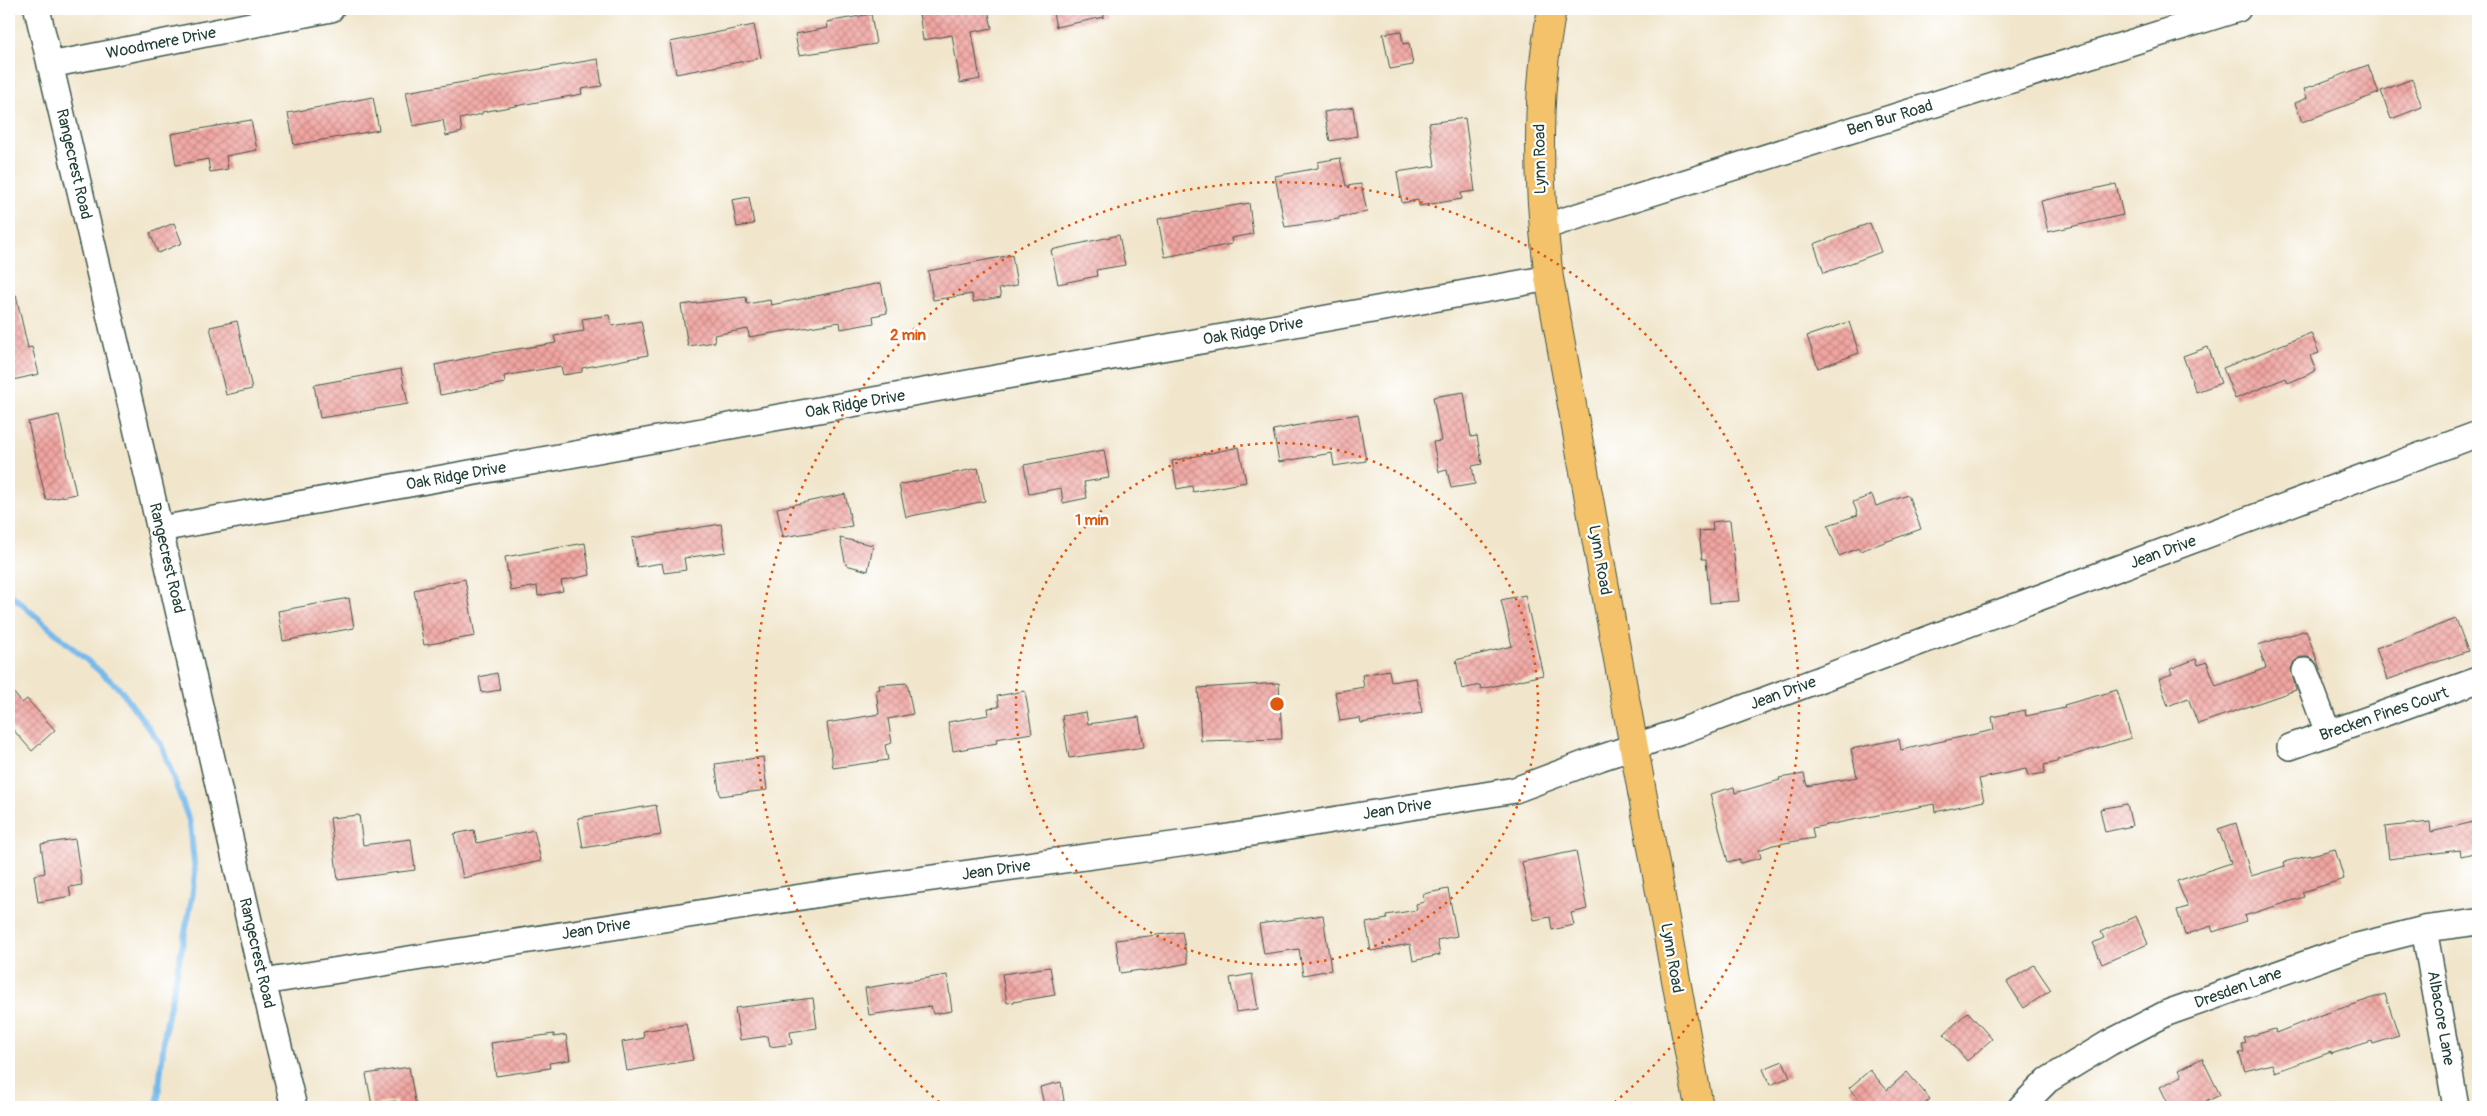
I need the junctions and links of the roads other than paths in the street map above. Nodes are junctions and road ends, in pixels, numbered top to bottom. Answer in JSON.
{"nodes":[{"id":1,"x":37,"y":9,"type":"edge"},
{"id":2,"x":331,"y":9,"type":"edge"},
{"id":3,"x":1552,"y":9,"type":"edge"},
{"id":4,"x":2238,"y":9,"type":"edge"},
{"id":5,"x":50,"y":65,"type":"junction"},
{"id":6,"x":1543,"y":227,"type":"junction"},
{"id":7,"x":1549,"y":278,"type":"junction"},
{"id":8,"x":2478,"y":434,"type":"edge"},
{"id":9,"x":160,"y":529,"type":"junction"},
{"id":10,"x":2305,"y":671,"type":"dead end"},
{"id":11,"x":2478,"y":680,"type":"edge"},
{"id":12,"x":2328,"y":733,"type":"junction"},
{"id":13,"x":1633,"y":748,"type":"junction"},
{"id":14,"x":2290,"y":748,"type":"dead end"},
{"id":15,"x":2478,"y":922,"type":"edge"},
{"id":16,"x":2424,"y":929,"type":"junction"},
{"id":17,"x":263,"y":982,"type":"junction"},
{"id":18,"x":294,"y":1107,"type":"edge"},
{"id":19,"x":1699,"y":1107,"type":"edge"},
{"id":20,"x":2021,"y":1107,"type":"edge"},
{"id":21,"x":2456,"y":1107,"type":"edge"}],
"edges":[{"from":1,"to":5,"type":"street","name":"Rangecrest Road"},
{"from":2,"to":5,"type":"street","name":"Woodmere Drive"},
{"from":3,"to":6,"type":"main road","name":"Lynn Road"},
{"from":4,"to":6,"type":"street","name":"Ben Bur Road"},
{"from":5,"to":9,"type":"street","name":"Rangecrest Road"},
{"from":6,"to":7,"type":"main road","name":"Lynn Road"},
{"from":7,"to":9,"type":"street","name":"Oak Ridge Drive"},
{"from":7,"to":13,"type":"main road","name":"Lynn Road"},
{"from":8,"to":13,"type":"street","name":"Jean Drive"},
{"from":9,"to":17,"type":"street","name":"Rangecrest Road"},
{"from":10,"to":12,"type":"street"},
{"from":11,"to":12,"type":"street","name":"Brecken Pines Court"},
{"from":12,"to":14,"type":"street","name":"Brecken Pines Court"},
{"from":13,"to":17,"type":"street","name":"Jean Drive"},
{"from":13,"to":19,"type":"main road","name":"Lynn Road"},
{"from":15,"to":16,"type":"street","name":"Dresden Lane"},
{"from":16,"to":20,"type":"street","name":"Dresden Lane"},
{"from":16,"to":21,"type":"street","name":"Albacore Lane"},
{"from":17,"to":18,"type":"street","name":"Rangecrest Road"}]}
